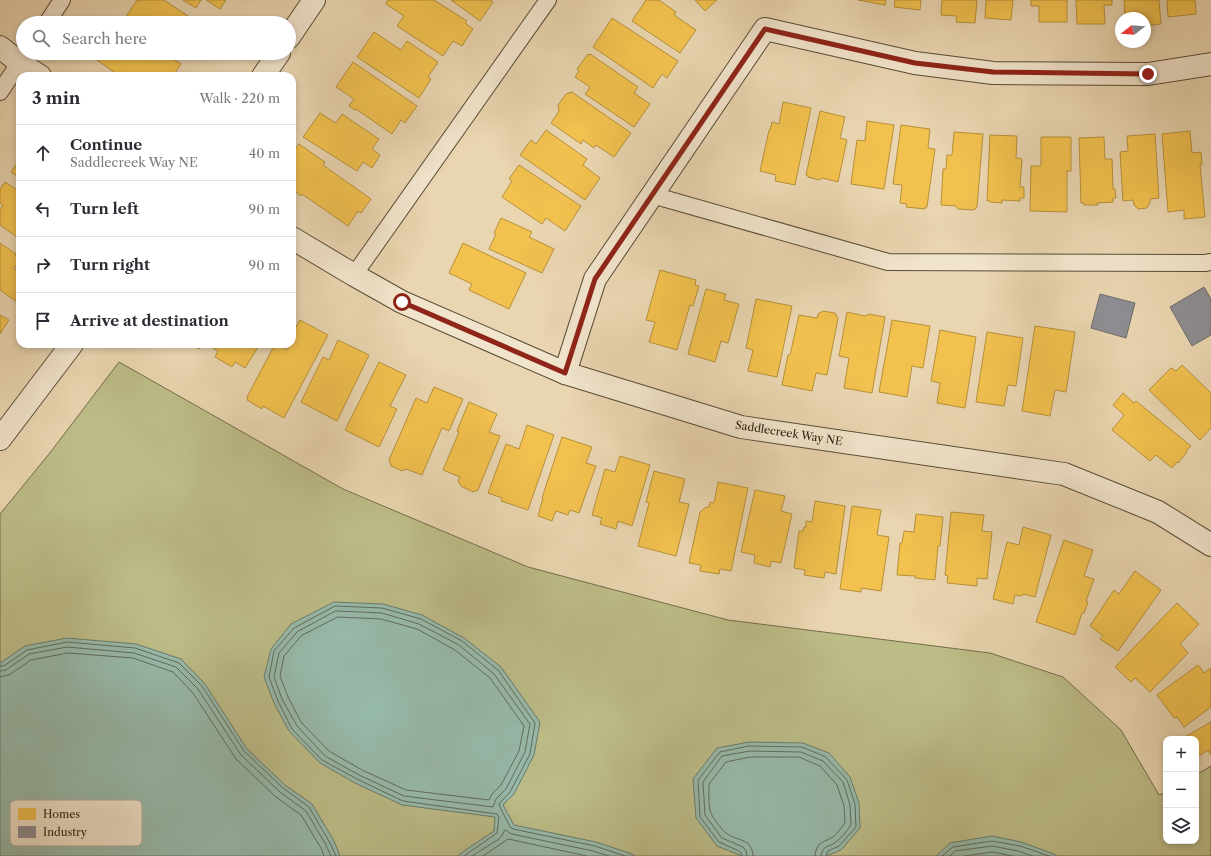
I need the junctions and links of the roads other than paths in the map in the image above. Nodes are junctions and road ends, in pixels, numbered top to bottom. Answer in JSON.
{"nodes":[{"id":1,"x":62,"y":0,"type":"edge"},
{"id":2,"x":314,"y":0,"type":"edge"},
{"id":3,"x":548,"y":0,"type":"edge"},
{"id":4,"x":52,"y":16,"type":"edge"},
{"id":5,"x":296,"y":27,"type":"edge"},
{"id":6,"x":0,"y":47,"type":"edge"},
{"id":7,"x":16,"y":55,"type":"edge"},
{"id":8,"x":22,"y":60,"type":"edge"},
{"id":9,"x":25,"y":60,"type":"edge"},
{"id":10,"x":274,"y":60,"type":"edge"},
{"id":11,"x":1211,"y":64,"type":"edge"},
{"id":12,"x":36,"y":72,"type":"edge"},
{"id":13,"x":266,"y":72,"type":"edge"},
{"id":14,"x":0,"y":92,"type":"edge"},
{"id":15,"x":652,"y":195,"type":"junction"},
{"id":16,"x":296,"y":240,"type":"edge"},
{"id":17,"x":1211,"y":262,"type":"edge"},
{"id":18,"x":354,"y":275,"type":"junction"},
{"id":19,"x":69,"y":348,"type":"edge"},
{"id":20,"x":565,"y":373,"type":"junction"},
{"id":21,"x":0,"y":439,"type":"edge"},
{"id":22,"x":1211,"y":545,"type":"edge"}],
"edges":[{"from":1,"to":4,"type":"lane"},
{"from":2,"to":5,"type":"street"},
{"from":3,"to":18,"type":"lane"},
{"from":6,"to":7,"type":"street"},
{"from":8,"to":14,"type":"lane"},
{"from":9,"to":12,"type":"street"},
{"from":10,"to":13,"type":"street"},
{"from":11,"to":15,"type":"street"},
{"from":15,"to":17,"type":"lane"},
{"from":15,"to":20,"type":"street"},
{"from":16,"to":18,"type":"street","name":"Saddlecreek Way NE"},
{"from":18,"to":20,"type":"street","name":"Saddlecreek Way NE"},
{"from":19,"to":21,"type":"street"},
{"from":20,"to":22,"type":"street","name":"Saddlecreek Way NE"}]}
